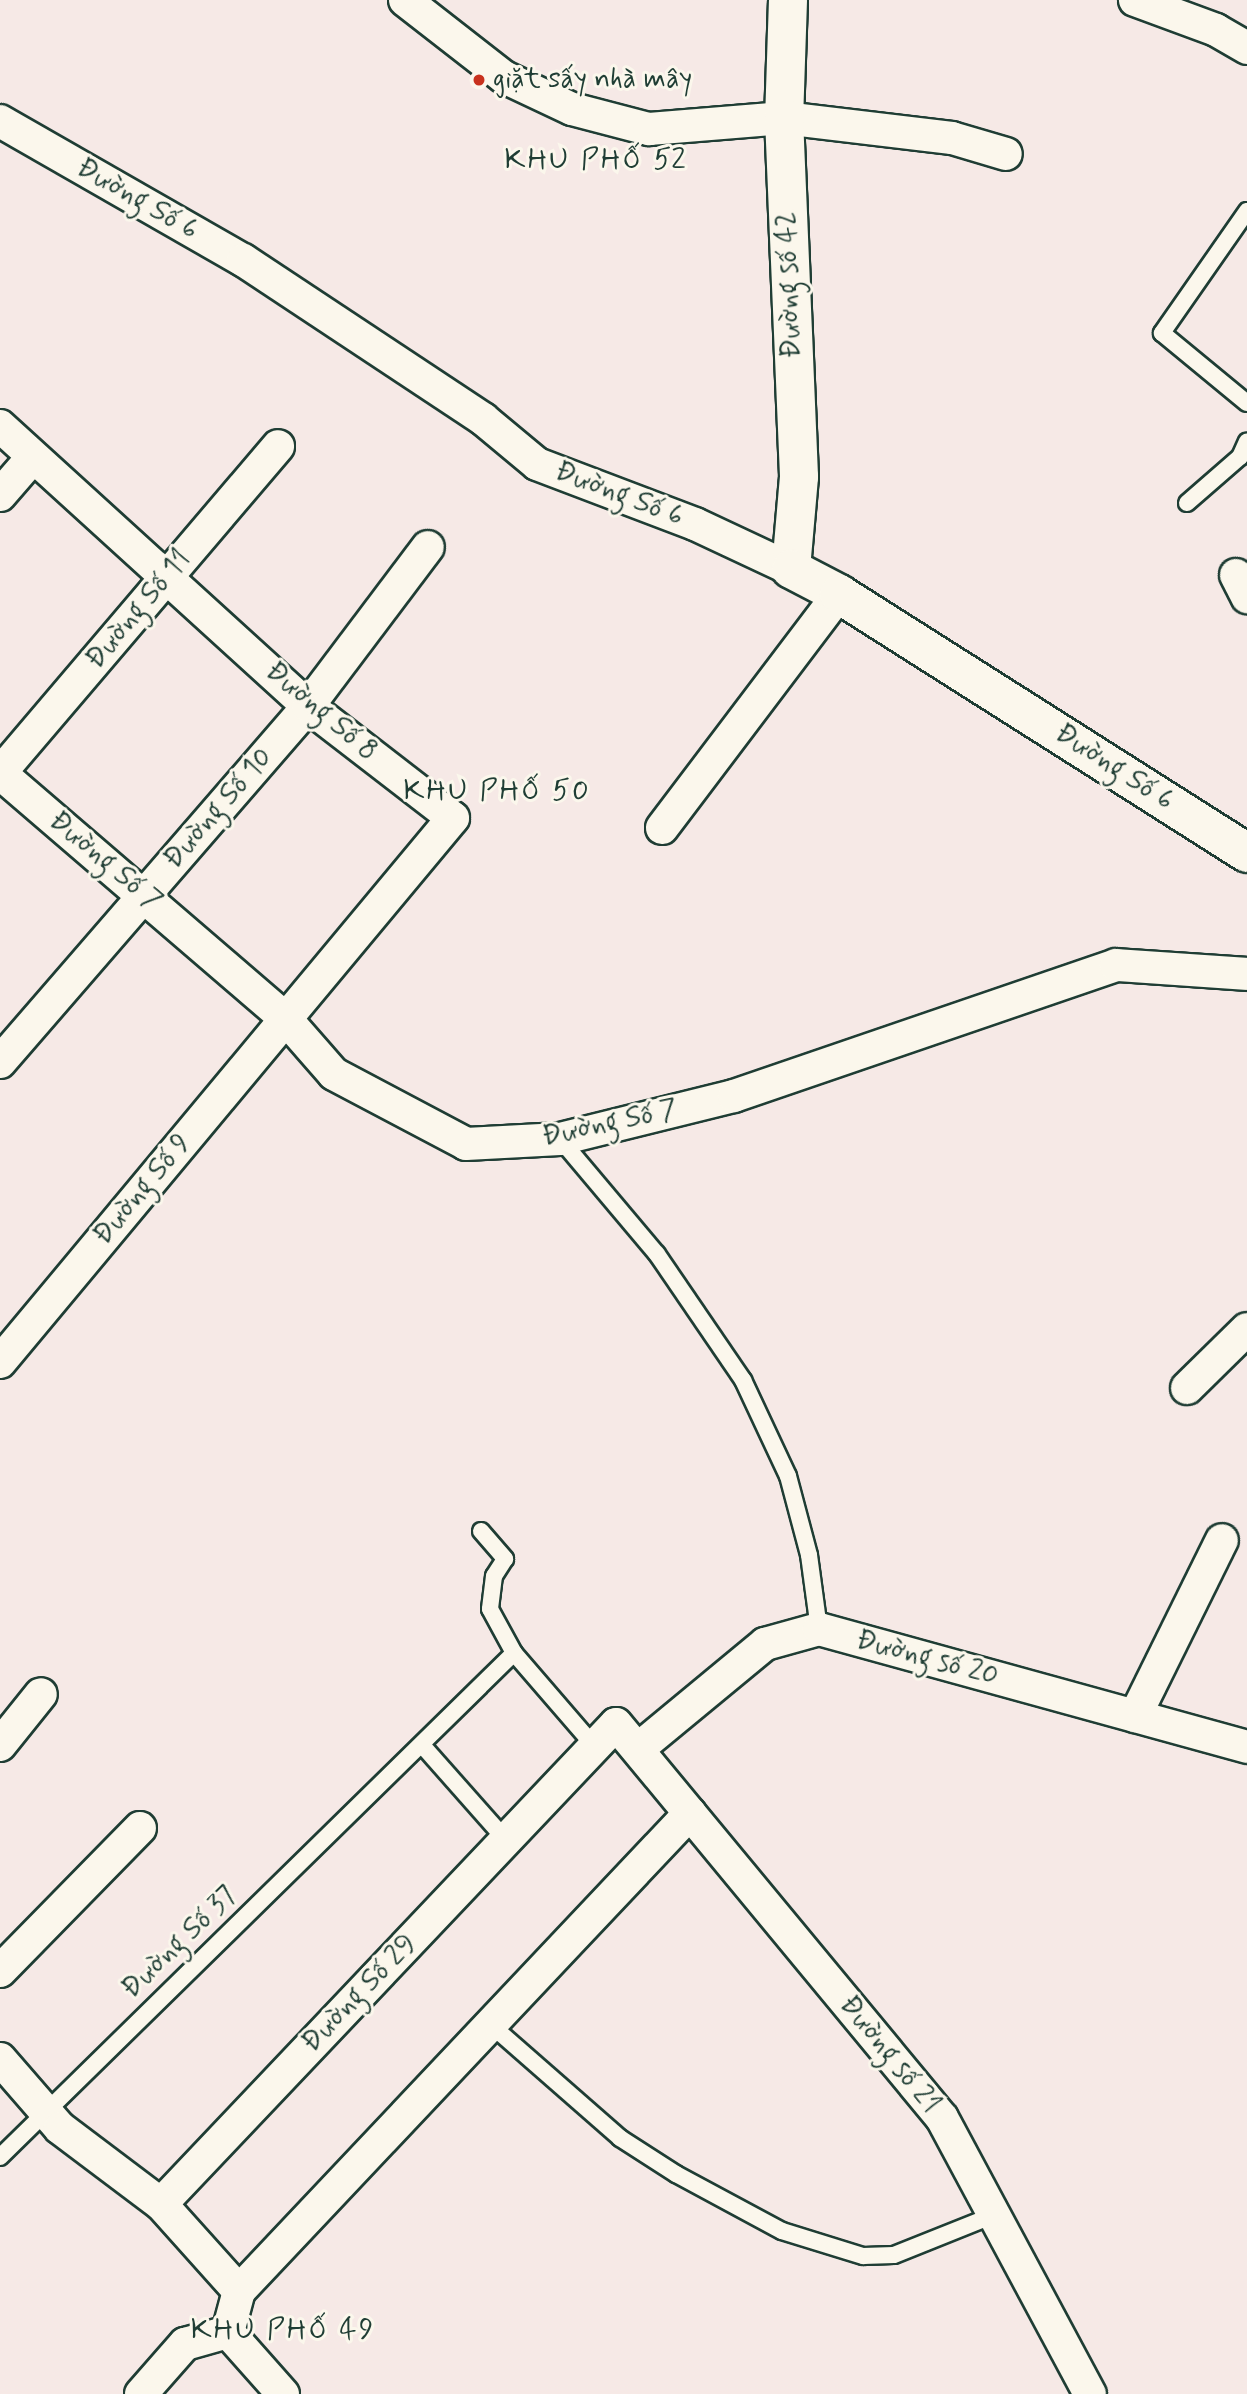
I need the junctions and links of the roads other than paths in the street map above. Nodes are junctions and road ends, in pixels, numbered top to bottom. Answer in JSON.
{"nodes":[{"id":1,"x":405,"y":0,"type":"edge"},
{"id":2,"x":788,"y":0,"type":"edge"},
{"id":3,"x":1135,"y":0,"type":"edge"},
{"id":4,"x":1247,"y":48,"type":"edge"},
{"id":5,"x":784,"y":118,"type":"junction"},
{"id":6,"x":0,"y":121,"type":"edge"},
{"id":7,"x":1006,"y":154,"type":"dead end"},
{"id":8,"x":1247,"y":211,"type":"edge"},
{"id":9,"x":1247,"y":403,"type":"edge"},
{"id":10,"x":0,"y":426,"type":"edge"},
{"id":11,"x":1247,"y":441,"type":"edge"},
{"id":12,"x":278,"y":446,"type":"dead end"},
{"id":13,"x":32,"y":458,"type":"junction"},
{"id":14,"x":0,"y":495,"type":"edge"},
{"id":15,"x":1186,"y":503,"type":"dead end"},
{"id":16,"x":428,"y":547,"type":"dead end"},
{"id":17,"x":791,"y":569,"type":"junction"},
{"id":18,"x":168,"y":576,"type":"junction"},
{"id":19,"x":839,"y":594,"type":"junction"},
{"id":20,"x":307,"y":706,"type":"junction"},
{"id":21,"x":0,"y":773,"type":"edge"},
{"id":22,"x":662,"y":828,"type":"dead end"},
{"id":23,"x":1247,"y":853,"type":"edge"},
{"id":24,"x":144,"y":895,"type":"junction"},
{"id":25,"x":1247,"y":974,"type":"edge"},
{"id":26,"x":285,"y":1018,"type":"junction"},
{"id":27,"x":0,"y":1062,"type":"edge"},
{"id":28,"x":560,"y":1139,"type":"junction"},
{"id":29,"x":1247,"y":1329,"type":"edge"},
{"id":30,"x":0,"y":1362,"type":"edge"},
{"id":31,"x":1187,"y":1388,"type":"dead end"},
{"id":32,"x":481,"y":1531,"type":"dead end"},
{"id":33,"x":1222,"y":1540,"type":"dead end"},
{"id":34,"x":819,"y":1629,"type":"junction"},
{"id":35,"x":514,"y":1653,"type":"junction"},
{"id":36,"x":41,"y":1694,"type":"dead end"},
{"id":37,"x":1135,"y":1716,"type":"junction"},
{"id":38,"x":0,"y":1745,"type":"edge"},
{"id":39,"x":422,"y":1745,"type":"junction"},
{"id":40,"x":594,"y":1747,"type":"junction"},
{"id":41,"x":1247,"y":1747,"type":"edge"},
{"id":42,"x":639,"y":1749,"type":"junction"},
{"id":43,"x":690,"y":1813,"type":"junction"},
{"id":44,"x":140,"y":1828,"type":"dead end"},
{"id":45,"x":506,"y":1840,"type":"junction"},
{"id":46,"x":0,"y":1971,"type":"edge"},
{"id":47,"x":490,"y":2024,"type":"junction"},
{"id":48,"x":0,"y":2059,"type":"edge"},
{"id":49,"x":45,"y":2110,"type":"junction"},
{"id":50,"x":0,"y":2157,"type":"edge"},
{"id":51,"x":161,"y":2204,"type":"junction"},
{"id":52,"x":994,"y":2216,"type":"junction"},
{"id":53,"x":239,"y":2291,"type":"junction"},
{"id":54,"x":228,"y":2332,"type":"junction"},
{"id":55,"x":141,"y":2394,"type":"edge"},
{"id":56,"x":283,"y":2394,"type":"edge"},
{"id":57,"x":1090,"y":2394,"type":"edge"}],
"edges":[{"from":1,"to":5,"type":"street"},
{"from":2,"to":5,"type":"street","name":"Đường số 42"},
{"from":3,"to":4,"type":"street"},
{"from":5,"to":7,"type":"street"},
{"from":5,"to":17,"type":"street","name":"Đường số 42"},
{"from":6,"to":17,"type":"street","name":"Đường Số 6"},
{"from":8,"to":9,"type":"lane"},
{"from":10,"to":13,"type":"street","name":"Đường Số 8"},
{"from":11,"to":15,"type":"lane"},
{"from":12,"to":18,"type":"street","name":"Đường Số 11"},
{"from":13,"to":14,"type":"street"},
{"from":13,"to":18,"type":"street","name":"Đường Số 8"},
{"from":16,"to":20,"type":"street","name":"Đường Số 10"},
{"from":17,"to":19,"type":"street","name":"Đường Số 6"},
{"from":18,"to":20,"type":"street","name":"Đường Số 8"},
{"from":18,"to":21,"type":"street","name":"Đường Số 11"},
{"from":19,"to":22,"type":"street"},
{"from":19,"to":23,"type":"street","name":"Đường Số 6"},
{"from":20,"to":24,"type":"street","name":"Đường Số 10"},
{"from":20,"to":26,"type":"street","name":"Đường Số 8"},
{"from":21,"to":24,"type":"street","name":"Đường Số 7"},
{"from":24,"to":26,"type":"street","name":"Đường Số 7"},
{"from":24,"to":27,"type":"street","name":"Đường Số 10"},
{"from":25,"to":28,"type":"street","name":"Đường Số 7"},
{"from":26,"to":28,"type":"street","name":"Đường Số 7"},
{"from":26,"to":30,"type":"street","name":"Đường Số 9"},
{"from":28,"to":34,"type":"lane"},
{"from":29,"to":31,"type":"street"},
{"from":32,"to":35,"type":"lane"},
{"from":33,"to":37,"type":"street"},
{"from":34,"to":37,"type":"street","name":"Đường số 20"},
{"from":34,"to":42,"type":"street","name":"Đường số 20"},
{"from":35,"to":39,"type":"lane","name":"Đường Số 37"},
{"from":35,"to":40,"type":"lane"},
{"from":36,"to":38,"type":"street"},
{"from":37,"to":41,"type":"street","name":"Đường số 20"},
{"from":39,"to":45,"type":"lane"},
{"from":39,"to":49,"type":"lane","name":"Đường Số 37"},
{"from":40,"to":42,"type":"street","name":"Đường Số 29"},
{"from":40,"to":45,"type":"street","name":"Đường Số 29"},
{"from":42,"to":43,"type":"street","name":"Đường số 21"},
{"from":43,"to":47,"type":"street"},
{"from":43,"to":52,"type":"street","name":"Đường số 21"},
{"from":44,"to":46,"type":"street"},
{"from":45,"to":51,"type":"street","name":"Đường Số 29"},
{"from":47,"to":52,"type":"lane"},
{"from":47,"to":53,"type":"street"},
{"from":48,"to":49,"type":"street"},
{"from":49,"to":50,"type":"lane","name":"Đường Số 37"},
{"from":49,"to":51,"type":"street"},
{"from":51,"to":53,"type":"street"},
{"from":52,"to":57,"type":"street","name":"Đường số 21"},
{"from":53,"to":54,"type":"street"},
{"from":54,"to":55,"type":"street"},
{"from":54,"to":56,"type":"street"}]}
